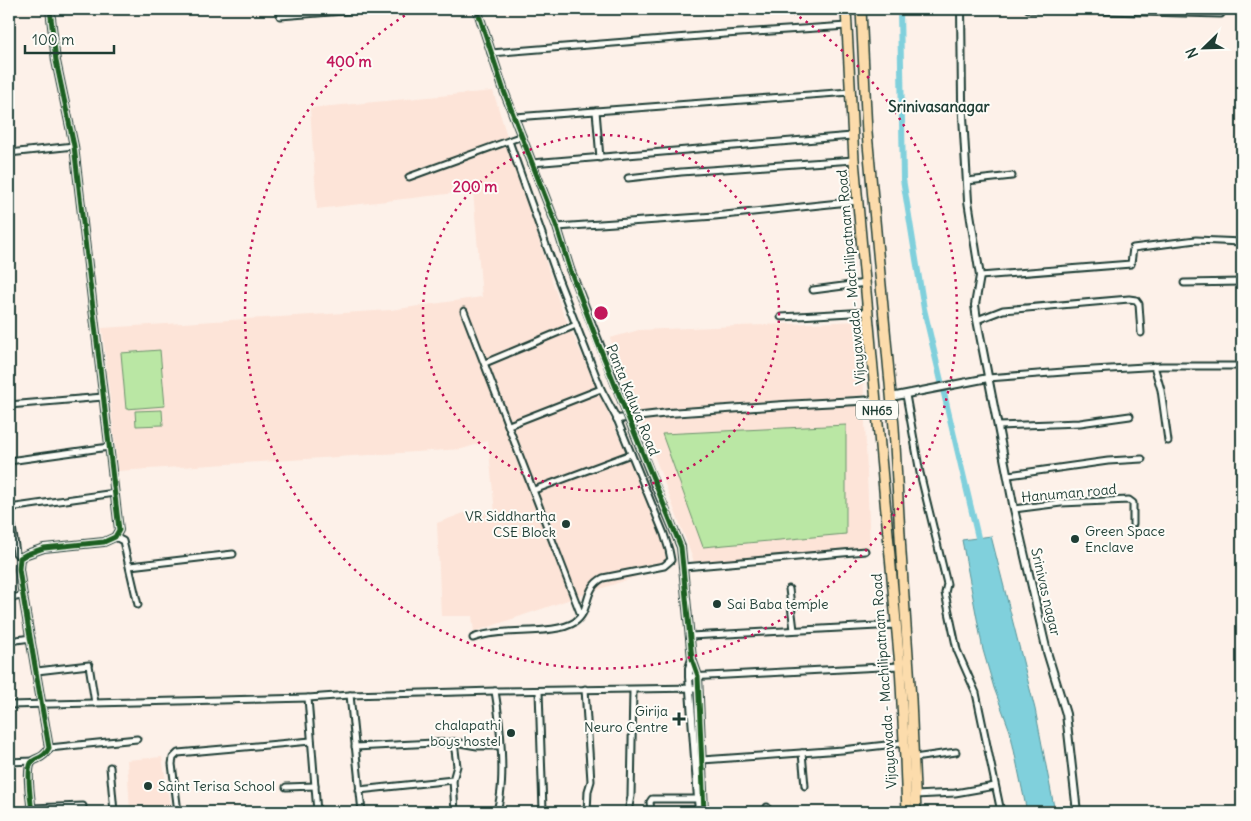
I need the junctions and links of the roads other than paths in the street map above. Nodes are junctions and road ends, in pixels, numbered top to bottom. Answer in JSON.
{"nodes":[{"id":1,"x":50,"y":9,"type":"edge"},
{"id":2,"x":369,"y":9,"type":"edge"},
{"id":3,"x":477,"y":9,"type":"edge"},
{"id":4,"x":846,"y":9,"type":"edge"},
{"id":5,"x":861,"y":9,"type":"edge"},
{"id":6,"x":961,"y":9,"type":"edge"},
{"id":7,"x":1028,"y":9,"type":"edge"},
{"id":8,"x":1156,"y":11,"type":"edge"},
{"id":9,"x":1221,"y":14,"type":"dead end"},
{"id":10,"x":280,"y":16,"type":"dead end"},
{"id":11,"x":847,"y":26,"type":"junction"},
{"id":12,"x":491,"y":54,"type":"junction"},
{"id":13,"x":850,"y":92,"type":"junction"},
{"id":14,"x":596,"y":111,"type":"junction"},
{"id":15,"x":515,"y":117,"type":"junction"},
{"id":16,"x":522,"y":136,"type":"junction"},
{"id":17,"x":852,"y":136,"type":"junction"},
{"id":18,"x":509,"y":141,"type":"junction"},
{"id":19,"x":74,"y":146,"type":"junction"},
{"id":20,"x":9,"y":153,"type":"edge"},
{"id":21,"x":600,"y":158,"type":"junction"},
{"id":22,"x":854,"y":160,"type":"junction"},
{"id":23,"x":532,"y":162,"type":"junction"},
{"id":24,"x":1012,"y":176,"type":"dead end"},
{"id":25,"x":409,"y":177,"type":"dead end"},
{"id":26,"x":628,"y":178,"type":"dead end"},
{"id":27,"x":967,"y":181,"type":"junction"},
{"id":28,"x":858,"y":201,"type":"junction"},
{"id":29,"x":557,"y":227,"type":"junction"},
{"id":30,"x":1242,"y":242,"type":"edge"},
{"id":31,"x":980,"y":276,"type":"junction"},
{"id":32,"x":1242,"y":282,"type":"edge"},
{"id":33,"x":866,"y":283,"type":"junction"},
{"id":34,"x":1184,"y":283,"type":"dead end"},
{"id":35,"x":813,"y":290,"type":"dead end"},
{"id":36,"x":464,"y":310,"type":"dead end"},
{"id":37,"x":869,"y":312,"type":"junction"},
{"id":38,"x":781,"y":317,"type":"dead end"},
{"id":39,"x":977,"y":320,"type":"junction"},
{"id":40,"x":576,"y":325,"type":"junction"},
{"id":41,"x":1141,"y":333,"type":"dead end"},
{"id":42,"x":485,"y":363,"type":"junction"},
{"id":43,"x":1154,"y":366,"type":"junction"},
{"id":44,"x":1242,"y":366,"type":"edge"},
{"id":45,"x":988,"y":378,"type":"junction"},
{"id":46,"x":600,"y":389,"type":"junction"},
{"id":47,"x":906,"y":395,"type":"junction"},
{"id":48,"x":103,"y":397,"type":"junction"},
{"id":49,"x":891,"y":397,"type":"junction"},
{"id":50,"x":876,"y":400,"type":"junction"},
{"id":51,"x":9,"y":405,"type":"edge"},
{"id":52,"x":1130,"y":416,"type":"dead end"},
{"id":53,"x":617,"y":420,"type":"junction"},
{"id":54,"x":509,"y":424,"type":"junction"},
{"id":55,"x":999,"y":426,"type":"junction"},
{"id":56,"x":1168,"y":441,"type":"dead end"},
{"id":57,"x":109,"y":447,"type":"junction"},
{"id":58,"x":630,"y":454,"type":"junction"},
{"id":59,"x":1142,"y":460,"type":"dead end"},
{"id":60,"x":9,"y":461,"type":"edge"},
{"id":61,"x":1009,"y":476,"type":"junction"},
{"id":62,"x":534,"y":490,"type":"junction"},
{"id":63,"x":115,"y":493,"type":"junction"},
{"id":64,"x":9,"y":508,"type":"edge"},
{"id":65,"x":1014,"y":508,"type":"junction"},
{"id":66,"x":1134,"y":524,"type":"dead end"},
{"id":67,"x":115,"y":537,"type":"junction"},
{"id":68,"x":865,"y":551,"type":"dead end"},
{"id":69,"x":9,"y":554,"type":"edge"},
{"id":70,"x":233,"y":554,"type":"dead end"},
{"id":71,"x":18,"y":556,"type":"junction"},
{"id":72,"x":130,"y":566,"type":"junction"},
{"id":73,"x":684,"y":567,"type":"junction"},
{"id":74,"x":789,"y":589,"type":"dead end"},
{"id":75,"x":23,"y":596,"type":"junction"},
{"id":76,"x":9,"y":598,"type":"edge"},
{"id":77,"x":138,"y":605,"type":"dead end"},
{"id":78,"x":581,"y":615,"type":"junction"},
{"id":79,"x":896,"y":624,"type":"junction"},
{"id":80,"x":794,"y":630,"type":"junction"},
{"id":81,"x":690,"y":636,"type":"junction"},
{"id":82,"x":31,"y":638,"type":"junction"},
{"id":83,"x":472,"y":638,"type":"dead end"},
{"id":84,"x":9,"y":641,"type":"edge"},
{"id":85,"x":692,"y":659,"type":"junction"},
{"id":86,"x":900,"y":666,"type":"junction"},
{"id":87,"x":37,"y":670,"type":"junction"},
{"id":88,"x":698,"y":676,"type":"junction"},
{"id":89,"x":689,"y":677,"type":"junction"},
{"id":90,"x":690,"y":688,"type":"junction"},
{"id":91,"x":698,"y":688,"type":"junction"},
{"id":92,"x":585,"y":689,"type":"junction"},
{"id":93,"x":633,"y":690,"type":"junction"},
{"id":94,"x":495,"y":691,"type":"junction"},
{"id":95,"x":539,"y":691,"type":"junction"},
{"id":96,"x":350,"y":695,"type":"junction"},
{"id":97,"x":308,"y":698,"type":"junction"},
{"id":98,"x":95,"y":703,"type":"junction"},
{"id":99,"x":9,"y":705,"type":"edge"},
{"id":100,"x":42,"y":705,"type":"junction"},
{"id":101,"x":137,"y":739,"type":"dead end"},
{"id":102,"x":310,"y":741,"type":"junction"},
{"id":103,"x":454,"y":742,"type":"junction"},
{"id":104,"x":904,"y":743,"type":"junction"},
{"id":105,"x":500,"y":746,"type":"junction"},
{"id":106,"x":355,"y":747,"type":"junction"},
{"id":107,"x":49,"y":748,"type":"junction"},
{"id":108,"x":802,"y":752,"type":"junction"},
{"id":109,"x":956,"y":752,"type":"dead end"},
{"id":110,"x":914,"y":758,"type":"junction"},
{"id":111,"x":702,"y":760,"type":"junction"},
{"id":112,"x":9,"y":762,"type":"edge"},
{"id":113,"x":32,"y":762,"type":"junction"},
{"id":114,"x":110,"y":766,"type":"dead end"},
{"id":115,"x":453,"y":780,"type":"junction"},
{"id":116,"x":315,"y":786,"type":"junction"},
{"id":117,"x":805,"y":786,"type":"dead end"},
{"id":118,"x":995,"y":786,"type":"junction"},
{"id":119,"x":286,"y":787,"type":"dead end"},
{"id":120,"x":359,"y":790,"type":"junction"},
{"id":121,"x":915,"y":795,"type":"junction"},
{"id":122,"x":698,"y":799,"type":"junction"},
{"id":123,"x":83,"y":806,"type":"dead end"},
{"id":124,"x":32,"y":810,"type":"edge"},
{"id":125,"x":543,"y":810,"type":"dead end"},
{"id":126,"x":114,"y":812,"type":"edge"},
{"id":127,"x":178,"y":812,"type":"edge"},
{"id":128,"x":317,"y":812,"type":"edge"},
{"id":129,"x":362,"y":812,"type":"edge"},
{"id":130,"x":455,"y":812,"type":"edge"},
{"id":131,"x":496,"y":812,"type":"edge"},
{"id":132,"x":587,"y":812,"type":"edge"},
{"id":133,"x":628,"y":812,"type":"edge"},
{"id":134,"x":651,"y":812,"type":"edge"},
{"id":135,"x":699,"y":812,"type":"edge"},
{"id":136,"x":704,"y":812,"type":"edge"},
{"id":137,"x":907,"y":812,"type":"edge"},
{"id":138,"x":916,"y":812,"type":"edge"},
{"id":139,"x":1001,"y":812,"type":"edge"},
{"id":140,"x":1077,"y":812,"type":"edge"}],
"edges":[{"from":1,"to":19,"type":"street"},
{"from":2,"to":10,"type":"street"},
{"from":3,"to":12,"type":"street","name":"Panta Kaluva Road"},
{"from":4,"to":11,"type":"highway","name":"Vijayawada - Machilipatnam Road","number":"NH65"},
{"from":5,"to":49,"type":"highway","name":"Vijayawada - Machilipatnam Road","number":"NH65"},
{"from":6,"to":27,"type":"street","name":"Srinivas nagar"},
{"from":7,"to":8,"type":"street"},
{"from":8,"to":9,"type":"street"},
{"from":11,"to":12,"type":"street"},
{"from":11,"to":13,"type":"highway","name":"Vijayawada - Machilipatnam Road","number":"NH65"},
{"from":12,"to":15,"type":"street","name":"Panta Kaluva Road"},
{"from":13,"to":14,"type":"street"},
{"from":13,"to":17,"type":"highway","name":"Vijayawada - Machilipatnam Road","number":"NH65"},
{"from":14,"to":15,"type":"street"},
{"from":14,"to":21,"type":"street"},
{"from":15,"to":16,"type":"street","name":"Panta Kaluva Road"},
{"from":16,"to":18,"type":"street"},
{"from":16,"to":23,"type":"street","name":"Panta Kaluva Road"},
{"from":17,"to":21,"type":"street"},
{"from":17,"to":22,"type":"highway","name":"Vijayawada - Machilipatnam Road","number":"NH65"},
{"from":18,"to":25,"type":"street"},
{"from":18,"to":40,"type":"street"},
{"from":19,"to":20,"type":"street"},
{"from":19,"to":48,"type":"street"},
{"from":21,"to":23,"type":"street"},
{"from":22,"to":26,"type":"street"},
{"from":22,"to":28,"type":"highway","name":"Vijayawada - Machilipatnam Road","number":"NH65"},
{"from":23,"to":29,"type":"street","name":"Panta Kaluva Road"},
{"from":24,"to":27,"type":"street"},
{"from":27,"to":31,"type":"street","name":"Srinivas nagar"},
{"from":28,"to":29,"type":"street"},
{"from":28,"to":33,"type":"highway","name":"Vijayawada - Machilipatnam Road","number":"NH65"},
{"from":29,"to":73,"type":"street","name":"Panta Kaluva Road","bridge":true},
{"from":30,"to":31,"type":"street"},
{"from":31,"to":39,"type":"street","name":"Srinivas nagar"},
{"from":32,"to":34,"type":"street"},
{"from":33,"to":35,"type":"street"},
{"from":33,"to":37,"type":"highway","name":"Vijayawada - Machilipatnam Road","number":"NH65"},
{"from":36,"to":42,"type":"street"},
{"from":37,"to":38,"type":"street"},
{"from":37,"to":50,"type":"highway","name":"Vijayawada - Machilipatnam Road","number":"NH65"},
{"from":39,"to":41,"type":"street"},
{"from":39,"to":45,"type":"street","name":"Srinivas nagar"},
{"from":40,"to":42,"type":"street"},
{"from":40,"to":46,"type":"street"},
{"from":42,"to":54,"type":"street"},
{"from":43,"to":44,"type":"street"},
{"from":43,"to":45,"type":"street"},
{"from":43,"to":56,"type":"street"},
{"from":45,"to":47,"type":"street"},
{"from":45,"to":55,"type":"street","name":"Srinivas nagar"},
{"from":46,"to":53,"type":"street"},
{"from":46,"to":54,"type":"street"},
{"from":47,"to":49,"type":"street"},
{"from":47,"to":118,"type":"street"},
{"from":48,"to":51,"type":"street"},
{"from":48,"to":57,"type":"street"},
{"from":49,"to":110,"type":"highway","name":"Vijayawada - Machilipatnam Road","number":"NH65"},
{"from":50,"to":53,"type":"street"},
{"from":50,"to":79,"type":"highway","name":"Vijayawada - Machilipatnam Road","number":"NH65"},
{"from":52,"to":55,"type":"street"},
{"from":53,"to":58,"type":"street"},
{"from":54,"to":62,"type":"street"},
{"from":55,"to":61,"type":"street","name":"Srinivas nagar"},
{"from":57,"to":60,"type":"street"},
{"from":57,"to":63,"type":"street"},
{"from":58,"to":62,"type":"street"},
{"from":58,"to":78,"type":"street"},
{"from":59,"to":61,"type":"street"},
{"from":61,"to":65,"type":"street","name":"Srinivas nagar"},
{"from":62,"to":78,"type":"street"},
{"from":63,"to":64,"type":"street"},
{"from":63,"to":67,"type":"street"},
{"from":64,"to":71,"type":"street"},
{"from":65,"to":66,"type":"street","name":"Hanuman road"},
{"from":65,"to":140,"type":"street","name":"Srinivas nagar"},
{"from":67,"to":71,"type":"street"},
{"from":67,"to":72,"type":"street"},
{"from":68,"to":73,"type":"street"},
{"from":69,"to":71,"type":"street"},
{"from":70,"to":72,"type":"street"},
{"from":71,"to":75,"type":"street"},
{"from":72,"to":77,"type":"street"},
{"from":73,"to":81,"type":"street","name":"Panta Kaluva Road"},
{"from":74,"to":80,"type":"street"},
{"from":75,"to":76,"type":"street"},
{"from":75,"to":82,"type":"street"},
{"from":78,"to":83,"type":"street"},
{"from":79,"to":80,"type":"street"},
{"from":79,"to":86,"type":"highway","name":"Vijayawada - Machilipatnam Road","number":"NH65"},
{"from":80,"to":81,"type":"street"},
{"from":81,"to":85,"type":"street","name":"Panta Kaluva Road"},
{"from":82,"to":84,"type":"street"},
{"from":82,"to":87,"type":"street"},
{"from":85,"to":88,"type":"street","name":"Panta Kaluva Road"},
{"from":85,"to":89,"type":"street","name":"Panta Kaluva Road"},
{"from":86,"to":88,"type":"street"},
{"from":86,"to":104,"type":"highway","name":"Vijayawada - Machilipatnam Road","number":"NH65"},
{"from":87,"to":98,"type":"street"},
{"from":87,"to":100,"type":"street"},
{"from":88,"to":89,"type":"street"},
{"from":88,"to":91,"type":"street","name":"Panta Kaluva Road"},
{"from":89,"to":90,"type":"street","name":"Panta Kaluva Road"},
{"from":90,"to":91,"type":"street"},
{"from":90,"to":93,"type":"street"},
{"from":90,"to":122,"type":"street","name":"Panta Kaluva Road"},
{"from":91,"to":111,"type":"street","name":"Panta Kaluva Road"},
{"from":92,"to":93,"type":"street"},
{"from":92,"to":95,"type":"street"},
{"from":92,"to":132,"type":"street"},
{"from":93,"to":133,"type":"street"},
{"from":94,"to":95,"type":"street"},
{"from":94,"to":96,"type":"street"},
{"from":94,"to":105,"type":"street"},
{"from":95,"to":125,"type":"street"},
{"from":96,"to":97,"type":"street"},
{"from":96,"to":106,"type":"street"},
{"from":97,"to":98,"type":"street"},
{"from":97,"to":102,"type":"street"},
{"from":98,"to":100,"type":"street"},
{"from":99,"to":100,"type":"street"},
{"from":100,"to":107,"type":"street"},
{"from":101,"to":107,"type":"street"},
{"from":102,"to":116,"type":"street"},
{"from":102,"to":127,"type":"street"},
{"from":103,"to":105,"type":"street"},
{"from":103,"to":106,"type":"street"},
{"from":103,"to":115,"type":"street"},
{"from":104,"to":108,"type":"street"},
{"from":104,"to":137,"type":"highway","name":"Vijayawada - Machilipatnam Road","number":"NH65"},
{"from":105,"to":131,"type":"street"},
{"from":106,"to":120,"type":"street"},
{"from":107,"to":113,"type":"street"},
{"from":108,"to":111,"type":"street"},
{"from":108,"to":117,"type":"street"},
{"from":109,"to":110,"type":"street"},
{"from":110,"to":121,"type":"highway","name":"Vijayawada - Machilipatnam Road","number":"NH65"},
{"from":111,"to":136,"type":"street","name":"Panta Kaluva Road"},
{"from":112,"to":113,"type":"street"},
{"from":113,"to":124,"type":"street"},
{"from":114,"to":126,"type":"street"},
{"from":115,"to":120,"type":"street"},
{"from":115,"to":130,"type":"street"},
{"from":116,"to":119,"type":"street"},
{"from":116,"to":128,"type":"street"},
{"from":118,"to":121,"type":"street"},
{"from":118,"to":139,"type":"street"},
{"from":120,"to":129,"type":"street"},
{"from":121,"to":138,"type":"highway","name":"Vijayawada - Machilipatnam Road","number":"NH65"},
{"from":122,"to":134,"type":"street"},
{"from":122,"to":135,"type":"street","name":"Panta Kaluva Road"},
{"from":123,"to":124,"type":"street"}]}
